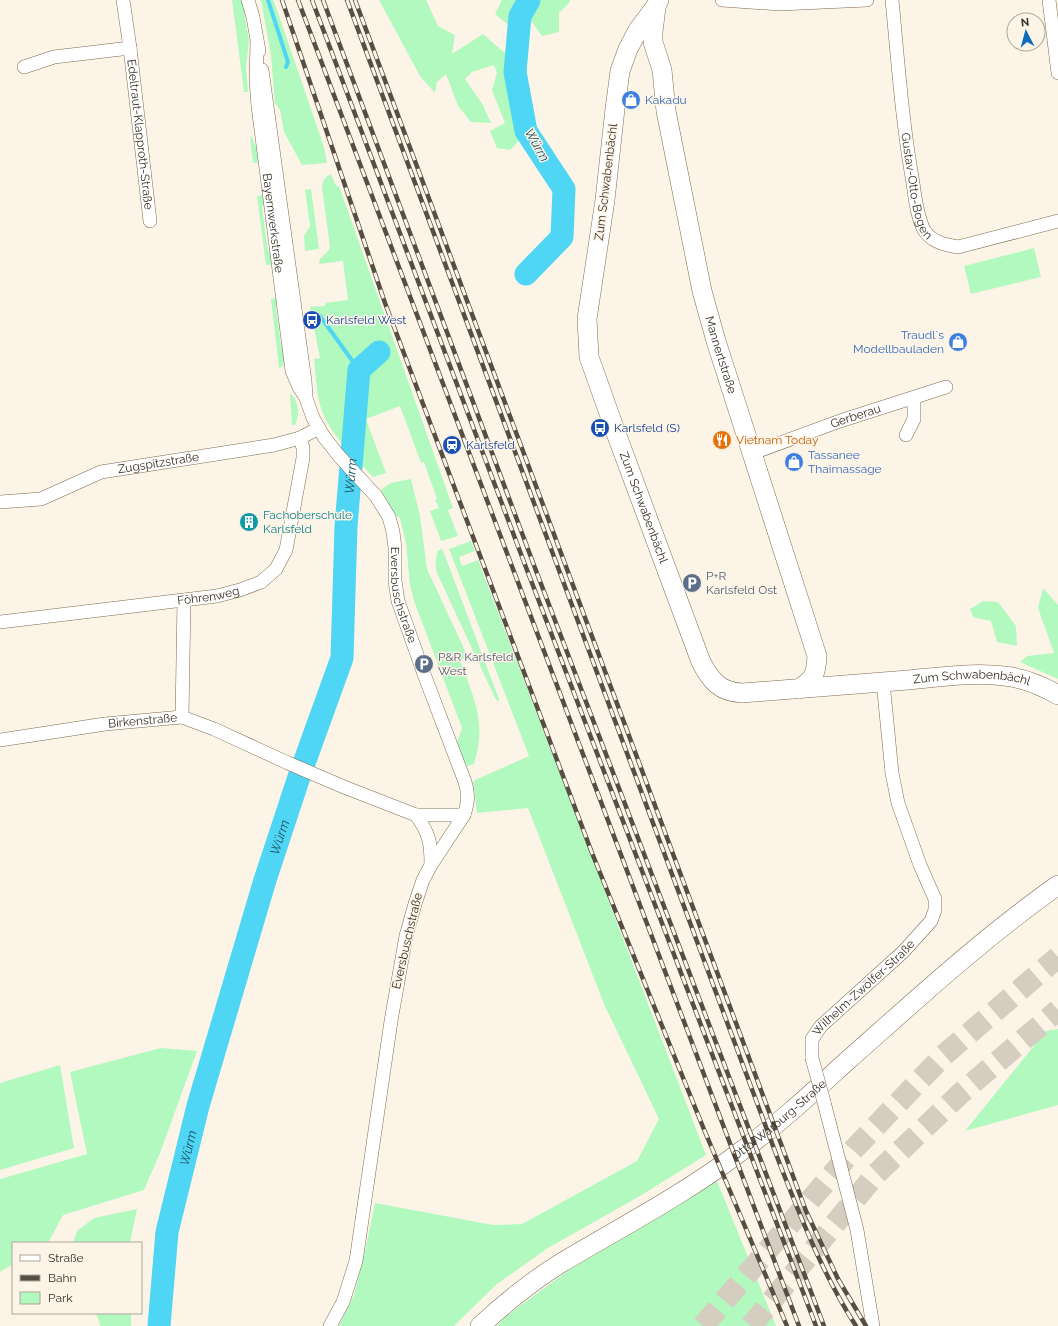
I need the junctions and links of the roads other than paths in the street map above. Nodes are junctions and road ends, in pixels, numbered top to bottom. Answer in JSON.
{"nodes":[{"id":1,"x":123,"y":0,"type":"edge"},
{"id":2,"x":248,"y":0,"type":"edge"},
{"id":3,"x":722,"y":0,"type":"edge"},
{"id":4,"x":867,"y":0,"type":"edge"},
{"id":5,"x":892,"y":0,"type":"edge"},
{"id":6,"x":1050,"y":0,"type":"edge"},
{"id":7,"x":657,"y":3,"type":"edge"},
{"id":8,"x":130,"y":48,"type":"junction"},
{"id":9,"x":24,"y":67,"type":"dead end"},
{"id":10,"x":1058,"y":73,"type":"edge"},
{"id":11,"x":150,"y":221,"type":"dead end"},
{"id":12,"x":1058,"y":221,"type":"edge"},
{"id":13,"x":946,"y":387,"type":"dead end"},
{"id":14,"x":914,"y":398,"type":"junction"},
{"id":15,"x":319,"y":428,"type":"junction"},
{"id":16,"x":906,"y":435,"type":"dead end"},
{"id":17,"x":300,"y":438,"type":"junction"},
{"id":18,"x":753,"y":453,"type":"junction"},
{"id":19,"x":364,"y":483,"type":"joint"},
{"id":20,"x":0,"y":502,"type":"edge"},
{"id":21,"x":184,"y":600,"type":"junction"},
{"id":22,"x":0,"y":622,"type":"edge"},
{"id":23,"x":817,"y":656,"type":"junction"},
{"id":24,"x":883,"y":682,"type":"junction"},
{"id":25,"x":799,"y":689,"type":"junction"},
{"id":26,"x":1058,"y":695,"type":"edge"},
{"id":27,"x":182,"y":717,"type":"junction"},
{"id":28,"x":0,"y":740,"type":"edge"},
{"id":29,"x":416,"y":815,"type":"junction"},
{"id":30,"x":464,"y":815,"type":"junction"},
{"id":31,"x":431,"y":864,"type":"junction"},
{"id":32,"x":1058,"y":885,"type":"edge"},
{"id":33,"x":330,"y":1326,"type":"edge"},
{"id":34,"x":480,"y":1326,"type":"edge"},
{"id":35,"x":873,"y":1326,"type":"edge"}],
"edges":[{"from":1,"to":8,"type":"street","name":"Edeltraut-Klapproth-Straße"},
{"from":2,"to":15,"type":"street","name":"Bayernwerkstraße"},
{"from":3,"to":4,"type":"street"},
{"from":5,"to":12,"type":"street","name":"Gustav-Otto-Bogen"},
{"from":6,"to":10,"type":"street"},
{"from":7,"to":18,"type":"street","name":"Mannertstraße"},
{"from":7,"to":25,"type":"street","name":"Zum Schwabenbächl"},
{"from":8,"to":9,"type":"street","name":"Edeltraut-Klapproth-Straße"},
{"from":8,"to":11,"type":"street","name":"Edeltraut-Klapproth-Straße"},
{"from":13,"to":14,"type":"street","name":"Gerberau"},
{"from":14,"to":16,"type":"street"},
{"from":14,"to":18,"type":"street","name":"Gerberau"},
{"from":15,"to":17,"type":"street","name":"Zugspitzstraße"},
{"from":15,"to":19,"type":"street","name":"Bayernwerkstraße"},
{"from":17,"to":20,"type":"street","name":"Zugspitzstraße"},
{"from":17,"to":21,"type":"street","name":"Föhrenweg"},
{"from":18,"to":23,"type":"street","name":"Mannertstraße"},
{"from":19,"to":30,"type":"street","name":"Eversbuschstraße"},
{"from":21,"to":22,"type":"street","name":"Föhrenweg"},
{"from":21,"to":27,"type":"street"},
{"from":23,"to":24,"type":"street","name":"Zum Schwabenbächl"},
{"from":23,"to":25,"type":"street","name":"Mannertstraße"},
{"from":24,"to":25,"type":"street","name":"Zum Schwabenbächl"},
{"from":24,"to":26,"type":"street","name":"Zum Schwabenbächl"},
{"from":24,"to":35,"type":"street","name":"Wilhelm-Zwölfer-Straße","bridge":true},
{"from":27,"to":28,"type":"street","name":"Birkenstraße"},
{"from":27,"to":29,"type":"street","name":"Birkenstraße"},
{"from":29,"to":30,"type":"street"},
{"from":29,"to":31,"type":"street"},
{"from":30,"to":31,"type":"street","name":"Eversbuschstraße"},
{"from":31,"to":33,"type":"street","name":"Eversbuschstraße"},
{"from":32,"to":34,"type":"street","name":"Otto-Warburg-Straße"}]}
